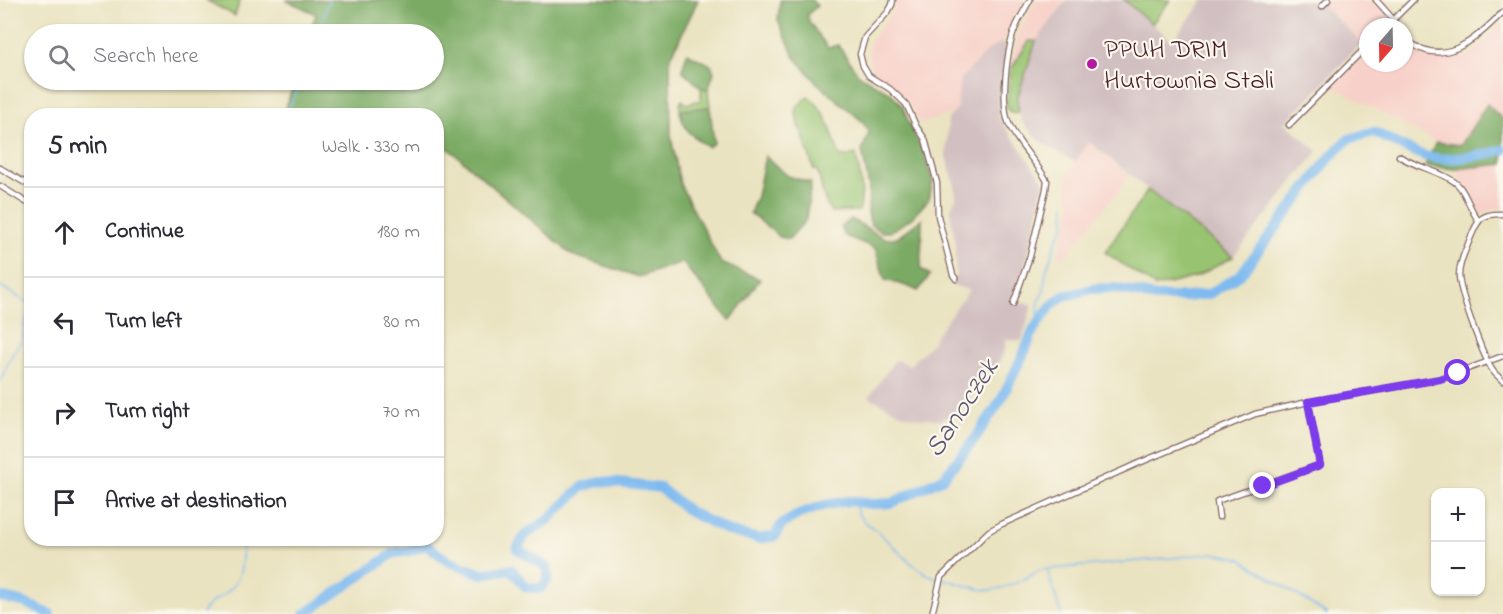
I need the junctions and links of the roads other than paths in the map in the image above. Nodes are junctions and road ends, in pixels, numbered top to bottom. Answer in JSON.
{"nodes":[{"id":1,"x":893,"y":0,"type":"edge"},
{"id":2,"x":1030,"y":0,"type":"edge"},
{"id":3,"x":1328,"y":0,"type":"edge"},
{"id":4,"x":1376,"y":0,"type":"edge"},
{"id":5,"x":1413,"y":0,"type":"edge"},
{"id":6,"x":1322,"y":6,"type":"dead end"},
{"id":7,"x":1503,"y":12,"type":"edge"},
{"id":8,"x":1391,"y":18,"type":"edge"},
{"id":9,"x":1395,"y":18,"type":"edge"},
{"id":10,"x":1413,"y":46,"type":"edge"},
{"id":11,"x":1359,"y":54,"type":"edge"},
{"id":12,"x":1289,"y":125,"type":"dead end"},
{"id":13,"x":1399,"y":156,"type":"dead end"},
{"id":14,"x":0,"y":168,"type":"edge"},
{"id":15,"x":24,"y":182,"type":"edge"},
{"id":16,"x":0,"y":186,"type":"edge"},
{"id":17,"x":24,"y":201,"type":"edge"},
{"id":18,"x":1503,"y":214,"type":"edge"},
{"id":19,"x":1478,"y":220,"type":"junction"},
{"id":20,"x":956,"y":279,"type":"dead end"},
{"id":21,"x":1013,"y":304,"type":"dead end"},
{"id":22,"x":1503,"y":356,"type":"edge"},
{"id":23,"x":1488,"y":361,"type":"junction"},
{"id":24,"x":1503,"y":381,"type":"edge"},
{"id":25,"x":1308,"y":402,"type":"junction"},
{"id":26,"x":1219,"y":517,"type":"dead end"},
{"id":27,"x":932,"y":614,"type":"edge"}],
"edges":[{"from":1,"to":20,"type":"street"},
{"from":2,"to":21,"type":"street"},
{"from":3,"to":6,"type":"street"},
{"from":4,"to":8,"type":"street"},
{"from":5,"to":9,"type":"street"},
{"from":7,"to":10,"type":"street"},
{"from":11,"to":12,"type":"street"},
{"from":13,"to":19,"type":"street"},
{"from":14,"to":15,"type":"street"},
{"from":16,"to":17,"type":"street"},
{"from":18,"to":19,"type":"street"},
{"from":19,"to":23,"type":"street"},
{"from":22,"to":23,"type":"street"},
{"from":23,"to":24,"type":"street"},
{"from":23,"to":25,"type":"street"},
{"from":25,"to":26,"type":"street"},
{"from":25,"to":27,"type":"street"}]}
